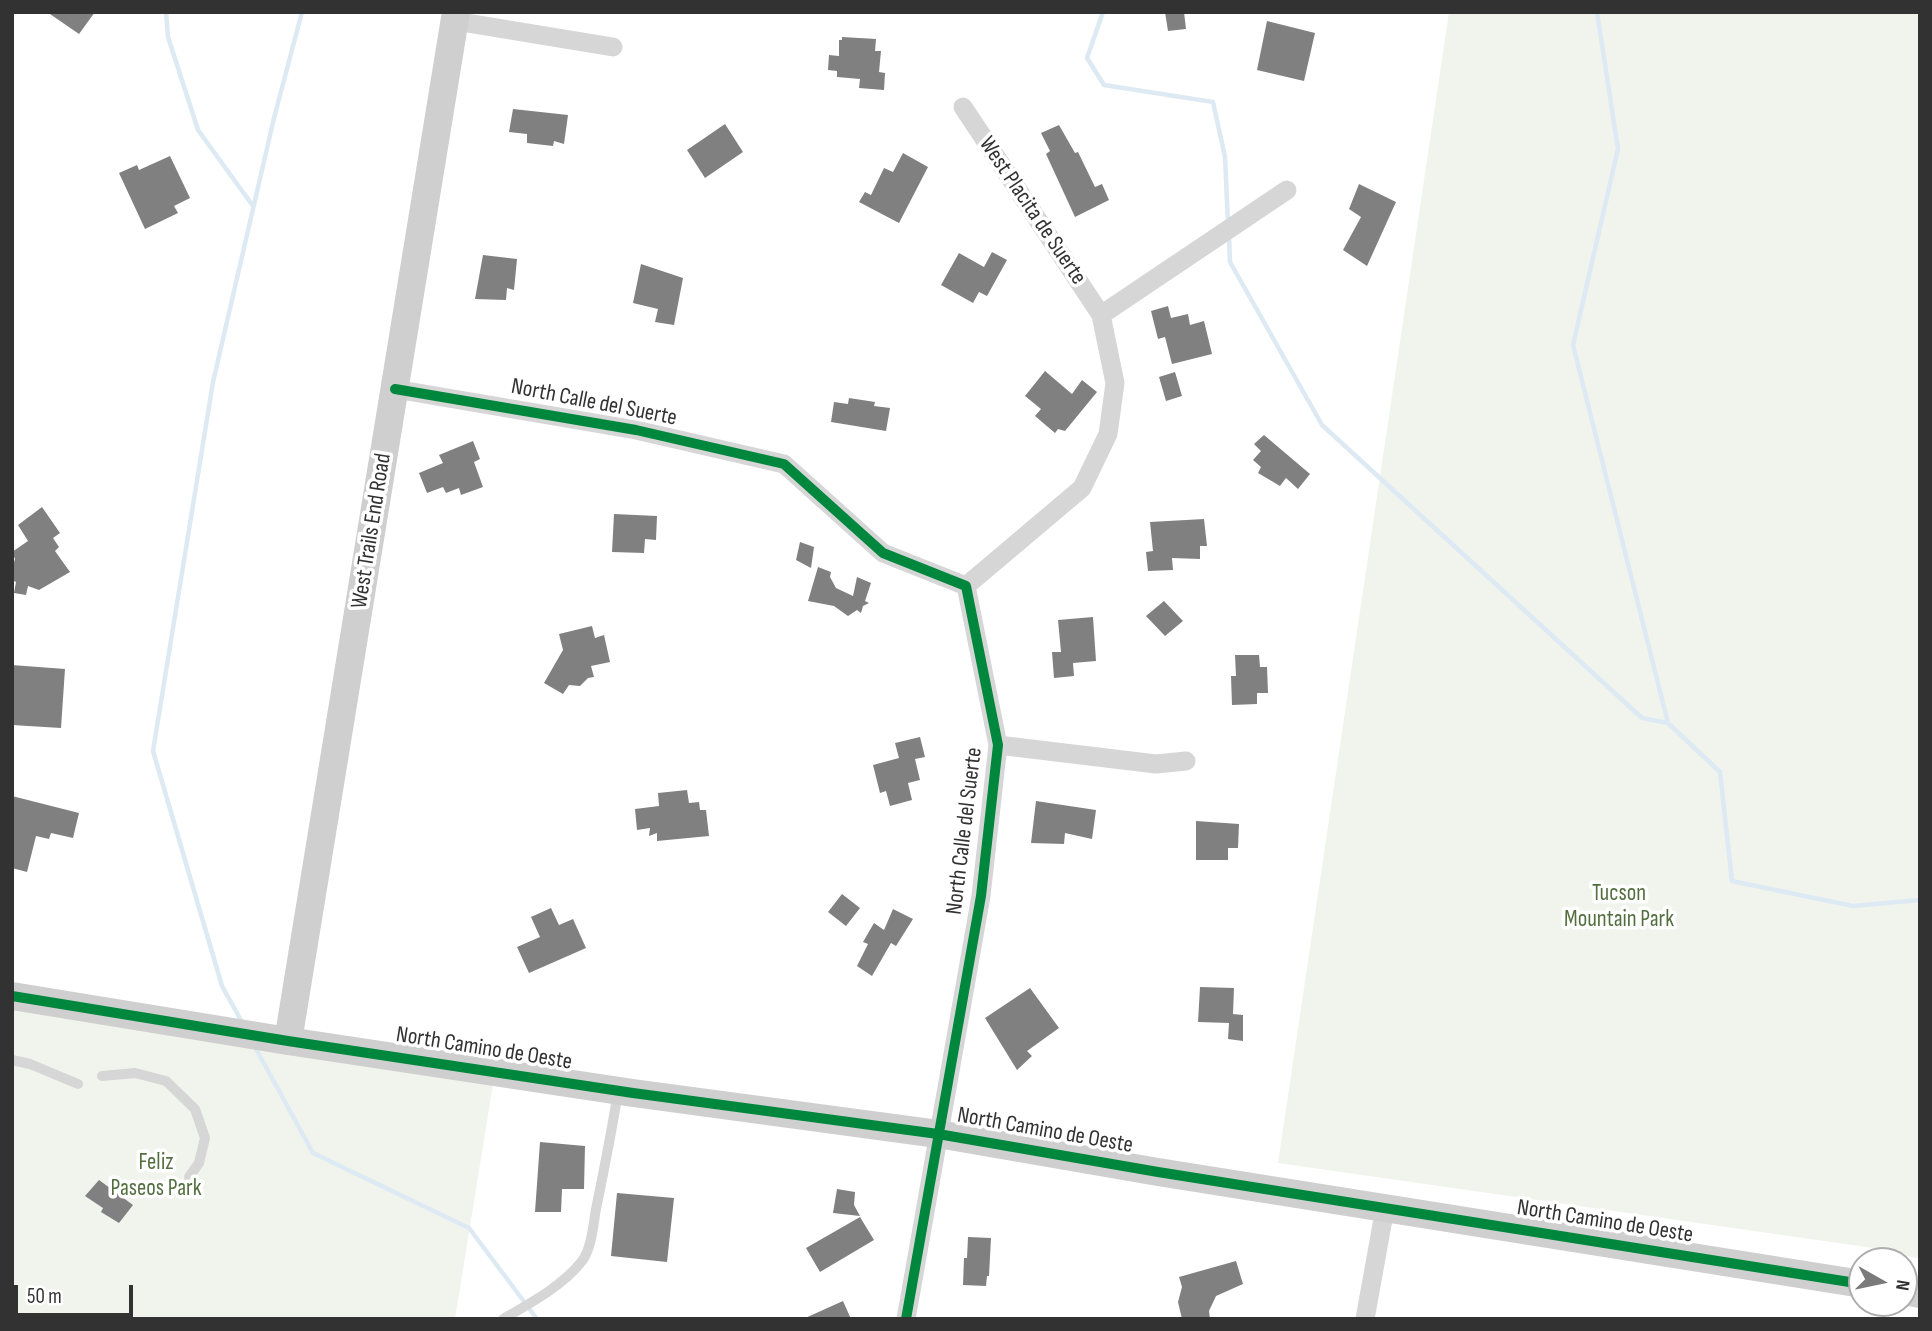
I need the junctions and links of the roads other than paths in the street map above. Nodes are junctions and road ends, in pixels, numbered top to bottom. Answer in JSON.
{"nodes":[{"id":1,"x":456,"y":17,"type":"edge"},
{"id":2,"x":613,"y":47,"type":"dead end"},
{"id":3,"x":963,"y":107,"type":"dead end"},
{"id":4,"x":1286,"y":190,"type":"dead end"},
{"id":5,"x":1101,"y":315,"type":"junction"},
{"id":6,"x":395,"y":389,"type":"junction"},
{"id":7,"x":966,"y":586,"type":"junction"},
{"id":8,"x":998,"y":745,"type":"junction"},
{"id":9,"x":1186,"y":761,"type":"dead end"},
{"id":10,"x":12,"y":996,"type":"edge"},
{"id":11,"x":288,"y":1041,"type":"junction"},
{"id":12,"x":12,"y":1060,"type":"edge"},
{"id":13,"x":102,"y":1076,"type":"dead end"},
{"id":14,"x":78,"y":1084,"type":"dead end"},
{"id":15,"x":618,"y":1091,"type":"junction"},
{"id":16,"x":938,"y":1134,"type":"junction"},
{"id":17,"x":189,"y":1177,"type":"dead end"},
{"id":18,"x":1385,"y":1208,"type":"junction"},
{"id":19,"x":1848,"y":1282,"type":"edge"},
{"id":20,"x":503,"y":1319,"type":"edge"},
{"id":21,"x":906,"y":1319,"type":"edge"},
{"id":22,"x":1365,"y":1319,"type":"edge"}],
"edges":[{"from":1,"to":2,"type":"street","name":"West Trails End Road"},
{"from":1,"to":6,"type":"street","name":"West Trails End Road"},
{"from":3,"to":5,"type":"street","name":"West Placita de Suerte"},
{"from":4,"to":5,"type":"street"},
{"from":5,"to":7,"type":"street","name":"West Placita de Suerte"},
{"from":6,"to":7,"type":"street","name":"North Calle del Suerte"},
{"from":6,"to":11,"type":"street","name":"West Trails End Road"},
{"from":7,"to":8,"type":"street","name":"North Calle del Suerte"},
{"from":8,"to":9,"type":"street","name":"North Calle del Suerte"},
{"from":8,"to":16,"type":"street","name":"North Calle del Suerte"},
{"from":10,"to":11,"type":"street","name":"North Camino de Oeste"},
{"from":11,"to":15,"type":"street","name":"North Camino de Oeste"},
{"from":12,"to":14,"type":"lane"},
{"from":13,"to":17,"type":"lane"},
{"from":15,"to":16,"type":"street","name":"North Camino de Oeste"},
{"from":15,"to":20,"type":"lane"},
{"from":16,"to":18,"type":"street","name":"North Camino de Oeste"},
{"from":16,"to":21,"type":"street","name":"North Calle del Suerte"},
{"from":18,"to":19,"type":"street","name":"North Camino de Oeste"},
{"from":18,"to":22,"type":"street"}]}
